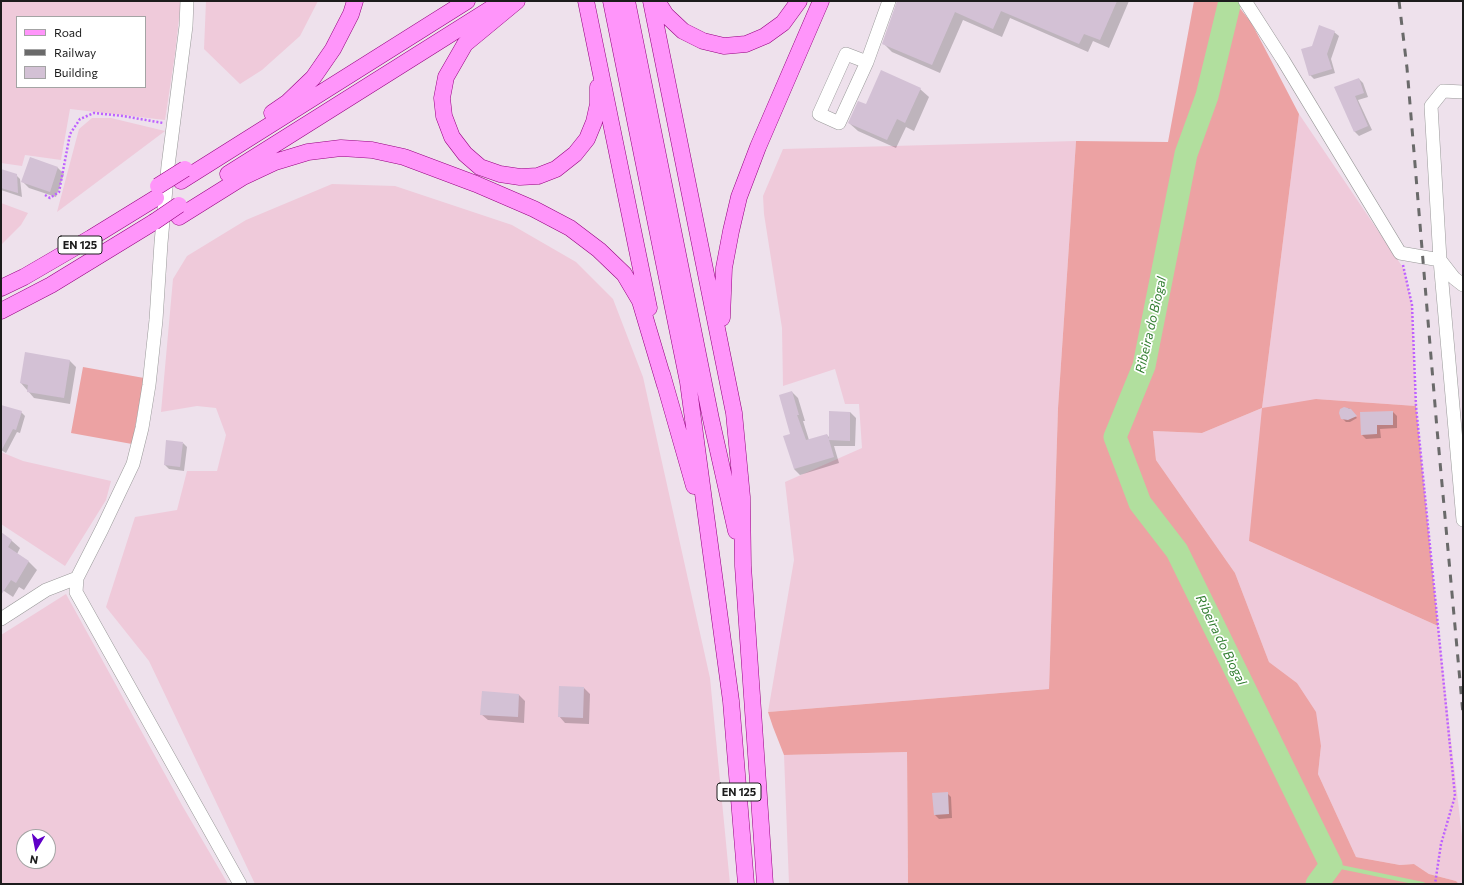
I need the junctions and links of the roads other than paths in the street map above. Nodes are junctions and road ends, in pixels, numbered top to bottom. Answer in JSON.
{"nodes":[{"id":1,"x":187,"y":1,"type":"edge"},
{"id":2,"x":355,"y":1,"type":"edge"},
{"id":3,"x":467,"y":1,"type":"edge"},
{"id":4,"x":503,"y":1,"type":"edge"},
{"id":5,"x":517,"y":1,"type":"edge"},
{"id":6,"x":586,"y":1,"type":"edge"},
{"id":7,"x":611,"y":1,"type":"edge"},
{"id":8,"x":627,"y":1,"type":"edge"},
{"id":9,"x":651,"y":1,"type":"edge"},
{"id":10,"x":657,"y":1,"type":"edge"},
{"id":11,"x":799,"y":1,"type":"edge"},
{"id":12,"x":821,"y":1,"type":"edge"},
{"id":13,"x":889,"y":1,"type":"edge"},
{"id":14,"x":1247,"y":4,"type":"edge"},
{"id":15,"x":596,"y":49,"type":"junction"},
{"id":16,"x":867,"y":62,"type":"junction"},
{"id":17,"x":1463,"y":92,"type":"edge"},
{"id":18,"x":183,"y":175,"type":"junction"},
{"id":19,"x":179,"y":211,"type":"junction"},
{"id":20,"x":1440,"y":260,"type":"junction"},
{"id":21,"x":1463,"y":285,"type":"edge"},
{"id":22,"x":1,"y":288,"type":"edge"},
{"id":23,"x":1,"y":311,"type":"edge"},
{"id":24,"x":724,"y":361,"type":"junction"},
{"id":25,"x":664,"y":385,"type":"junction"},
{"id":26,"x":1463,"y":520,"type":"edge"},
{"id":27,"x":710,"y":540,"type":"junction"},
{"id":28,"x":743,"y":566,"type":"junction"},
{"id":29,"x":77,"y":578,"type":"junction"},
{"id":30,"x":1,"y":619,"type":"edge"},
{"id":31,"x":240,"y":884,"type":"edge"},
{"id":32,"x":746,"y":884,"type":"edge"},
{"id":33,"x":765,"y":884,"type":"edge"}],
"edges":[{"from":1,"to":29,"type":"street"},
{"from":2,"to":18,"type":"main road"},
{"from":3,"to":18,"type":"main road"},
{"from":4,"to":19,"type":"main road"},
{"from":5,"to":15,"type":"main road"},
{"from":6,"to":15,"type":"main road"},
{"from":7,"to":27,"type":"main road"},
{"from":8,"to":28,"type":"main road"},
{"from":9,"to":24,"type":"main road"},
{"from":10,"to":11,"type":"main road"},
{"from":12,"to":24,"type":"main road"},
{"from":13,"to":16,"type":"street"},
{"from":14,"to":20,"type":"street"},
{"from":15,"to":25,"type":"main road"},
{"from":16,"to":16,"type":"street"},
{"from":17,"to":20,"type":"street"},
{"from":18,"to":22,"type":"main road","bridge":true},
{"from":19,"to":23,"type":"main road","number":"EN 125","bridge":true},
{"from":19,"to":25,"type":"main road"},
{"from":20,"to":21,"type":"street"},
{"from":20,"to":26,"type":"street"},
{"from":24,"to":28,"type":"main road"},
{"from":25,"to":27,"type":"main road"},
{"from":27,"to":32,"type":"main road","number":"EN 125"},
{"from":28,"to":33,"type":"main road","number":"EN 125"},
{"from":29,"to":30,"type":"street"},
{"from":29,"to":31,"type":"street"}]}
